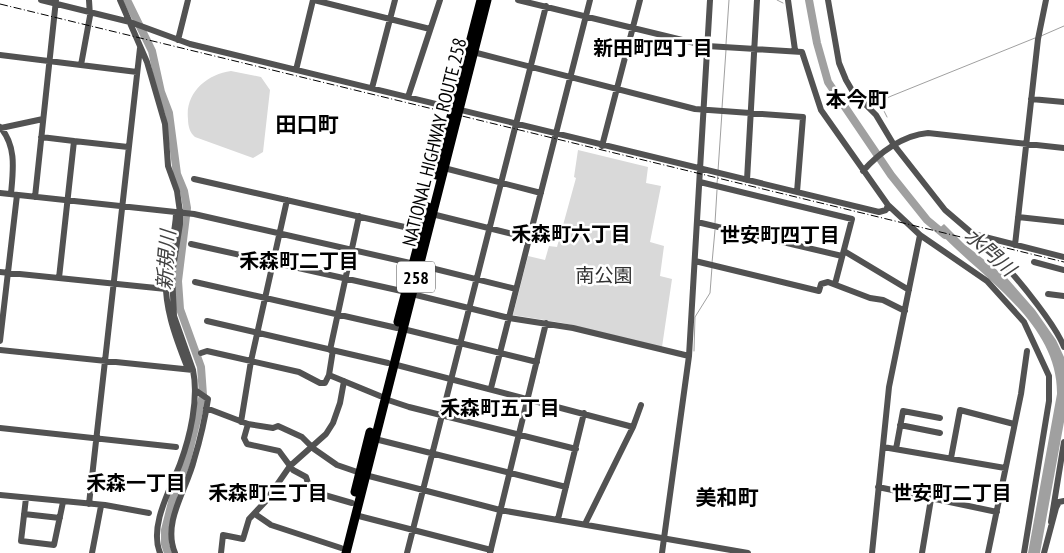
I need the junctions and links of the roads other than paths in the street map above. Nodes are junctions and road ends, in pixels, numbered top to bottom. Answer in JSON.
{"nodes":[{"id":1,"x":41,"y":0,"type":"edge"},
{"id":2,"x":89,"y":0,"type":"edge"},
{"id":3,"x":120,"y":0,"type":"edge"},
{"id":4,"x":188,"y":0,"type":"edge"},
{"id":5,"x":314,"y":0,"type":"edge"},
{"id":6,"x":395,"y":0,"type":"edge"},
{"id":7,"x":440,"y":0,"type":"edge"},
{"id":8,"x":481,"y":0,"type":"edge"},
{"id":9,"x":487,"y":0,"type":"edge"},
{"id":10,"x":518,"y":0,"type":"edge"},
{"id":11,"x":590,"y":0,"type":"edge"},
{"id":12,"x":640,"y":0,"type":"edge"},
{"id":13,"x":710,"y":0,"type":"edge"},
{"id":14,"x":757,"y":0,"type":"edge"},
{"id":15,"x":788,"y":0,"type":"edge"},
{"id":16,"x":828,"y":0,"type":"edge"},
{"id":17,"x":1046,"y":0,"type":"edge"},
{"id":18,"x":56,"y":2,"type":"edge"},
{"id":19,"x":546,"y":6,"type":"junction"},
{"id":20,"x":88,"y":11,"type":"junction"},
{"id":21,"x":586,"y":15,"type":"junction"},
{"id":22,"x":390,"y":19,"type":"junction"},
{"id":23,"x":133,"y":23,"type":"junction"},
{"id":24,"x":633,"y":27,"type":"junction"},
{"id":25,"x":430,"y":29,"type":"junction"},
{"id":26,"x":178,"y":40,"type":"junction"},
{"id":27,"x":707,"y":46,"type":"junction"},
{"id":28,"x":140,"y":48,"type":"junction"},
{"id":29,"x":755,"y":48,"type":"junction"},
{"id":30,"x":795,"y":50,"type":"junction"},
{"id":31,"x":473,"y":52,"type":"junction"},
{"id":32,"x":0,"y":54,"type":"edge"},
{"id":33,"x":50,"y":61,"type":"junction"},
{"id":34,"x":80,"y":65,"type":"junction"},
{"id":35,"x":531,"y":67,"type":"junction"},
{"id":36,"x":296,"y":70,"type":"junction"},
{"id":37,"x":137,"y":72,"type":"junction"},
{"id":38,"x":570,"y":77,"type":"junction"},
{"id":39,"x":372,"y":88,"type":"junction"},
{"id":40,"x":617,"y":89,"type":"junction"},
{"id":41,"x":408,"y":97,"type":"junction"},
{"id":42,"x":1031,"y":99,"type":"junction"},
{"id":43,"x":1064,"y":102,"type":"edge"},
{"id":44,"x":455,"y":109,"type":"junction"},
{"id":45,"x":703,"y":110,"type":"junction"},
{"id":46,"x":751,"y":114,"type":"junction"},
{"id":47,"x":43,"y":119,"type":"junction"},
{"id":48,"x":516,"y":125,"type":"junction"},
{"id":49,"x":1,"y":127,"type":"edge"},
{"id":50,"x":556,"y":135,"type":"junction"},
{"id":51,"x":42,"y":137,"type":"junction"},
{"id":52,"x":74,"y":141,"type":"junction"},
{"id":53,"x":1026,"y":144,"type":"junction"},
{"id":54,"x":602,"y":146,"type":"junction"},
{"id":55,"x":893,"y":146,"type":"junction"},
{"id":56,"x":128,"y":147,"type":"junction"},
{"id":57,"x":1064,"y":148,"type":"edge"},
{"id":58,"x":444,"y":168,"type":"junction"},
{"id":59,"x":700,"y":169,"type":"junction"},
{"id":60,"x":864,"y":170,"type":"junction"},
{"id":61,"x":194,"y":179,"type":"dead end"},
{"id":62,"x":747,"y":180,"type":"junction"},
{"id":63,"x":501,"y":182,"type":"junction"},
{"id":64,"x":700,"y":182,"type":"junction"},
{"id":65,"x":797,"y":192,"type":"junction"},
{"id":66,"x":0,"y":193,"type":"edge"},
{"id":67,"x":540,"y":193,"type":"junction"},
{"id":68,"x":14,"y":195,"type":"junction"},
{"id":69,"x":35,"y":197,"type":"junction"},
{"id":70,"x":67,"y":200,"type":"junction"},
{"id":71,"x":287,"y":200,"type":"junction"},
{"id":72,"x":888,"y":205,"type":"junction"},
{"id":73,"x":122,"y":206,"type":"junction"},
{"id":74,"x":179,"y":212,"type":"junction"},
{"id":75,"x":432,"y":214,"type":"junction"},
{"id":76,"x":359,"y":216,"type":"junction"},
{"id":77,"x":1018,"y":217,"type":"junction"},
{"id":78,"x":697,"y":222,"type":"junction"},
{"id":79,"x":1064,"y":222,"type":"edge"},
{"id":80,"x":490,"y":228,"type":"junction"},
{"id":81,"x":422,"y":231,"type":"junction"},
{"id":82,"x":280,"y":234,"type":"junction"},
{"id":83,"x":973,"y":234,"type":"junction"},
{"id":84,"x":920,"y":235,"type":"junction"},
{"id":85,"x":529,"y":238,"type":"junction"},
{"id":86,"x":191,"y":244,"type":"dead end"},
{"id":87,"x":1015,"y":244,"type":"junction"},
{"id":88,"x":352,"y":250,"type":"junction"},
{"id":89,"x":843,"y":254,"type":"junction"},
{"id":90,"x":1064,"y":257,"type":"edge"},
{"id":91,"x":695,"y":261,"type":"junction"},
{"id":92,"x":273,"y":262,"type":"junction"},
{"id":93,"x":1034,"y":262,"type":"dead end"},
{"id":94,"x":416,"y":264,"type":"junction"},
{"id":95,"x":1064,"y":270,"type":"edge"},
{"id":96,"x":0,"y":272,"type":"edge"},
{"id":97,"x":8,"y":272,"type":"junction"},
{"id":98,"x":59,"y":278,"type":"junction"},
{"id":99,"x":346,"y":278,"type":"junction"},
{"id":100,"x":476,"y":279,"type":"junction"},
{"id":101,"x":195,"y":282,"type":"dead end"},
{"id":102,"x":113,"y":284,"type":"junction"},
{"id":103,"x":835,"y":284,"type":"junction"},
{"id":104,"x":166,"y":289,"type":"junction"},
{"id":105,"x":516,"y":290,"type":"junction"},
{"id":106,"x":909,"y":290,"type":"junction"},
{"id":107,"x":409,"y":293,"type":"junction"},
{"id":108,"x":1048,"y":294,"type":"dead end"},
{"id":109,"x":1064,"y":296,"type":"edge"},
{"id":110,"x":265,"y":297,"type":"junction"},
{"id":111,"x":469,"y":308,"type":"junction"},
{"id":112,"x":905,"y":311,"type":"junction"},
{"id":113,"x":338,"y":314,"type":"junction"},
{"id":114,"x":509,"y":318,"type":"junction"},
{"id":115,"x":206,"y":320,"type":"dead end"},
{"id":116,"x":546,"y":323,"type":"junction"},
{"id":117,"x":400,"y":328,"type":"junction"},
{"id":118,"x":257,"y":332,"type":"junction"},
{"id":119,"x":0,"y":341,"type":"edge"},
{"id":120,"x":460,"y":343,"type":"junction"},
{"id":121,"x":1064,"y":347,"type":"edge"},
{"id":122,"x":0,"y":350,"type":"edge"},
{"id":123,"x":331,"y":350,"type":"junction"},
{"id":124,"x":1027,"y":351,"type":"dead end"},
{"id":125,"x":201,"y":353,"type":"dead end"},
{"id":126,"x":499,"y":353,"type":"junction"},
{"id":127,"x":690,"y":356,"type":"junction"},
{"id":128,"x":105,"y":361,"type":"junction"},
{"id":129,"x":251,"y":361,"type":"junction"},
{"id":130,"x":537,"y":362,"type":"junction"},
{"id":131,"x":391,"y":364,"type":"junction"},
{"id":132,"x":190,"y":369,"type":"junction"},
{"id":133,"x":329,"y":375,"type":"junction"},
{"id":134,"x":451,"y":378,"type":"junction"},
{"id":135,"x":344,"y":381,"type":"junction"},
{"id":136,"x":491,"y":388,"type":"junction"},
{"id":137,"x":195,"y":390,"type":"junction"},
{"id":138,"x":382,"y":397,"type":"junction"},
{"id":139,"x":528,"y":398,"type":"junction"},
{"id":140,"x":641,"y":405,"type":"dead end"},
{"id":141,"x":206,"y":408,"type":"junction"},
{"id":142,"x":584,"y":413,"type":"junction"},
{"id":143,"x":442,"y":416,"type":"junction"},
{"id":144,"x":940,"y":418,"type":"dead end"},
{"id":145,"x":241,"y":422,"type":"junction"},
{"id":146,"x":248,"y":424,"type":"junction"},
{"id":147,"x":1014,"y":424,"type":"junction"},
{"id":148,"x":900,"y":425,"type":"junction"},
{"id":149,"x":633,"y":427,"type":"junction"},
{"id":150,"x":0,"y":428,"type":"edge"},
{"id":151,"x":940,"y":433,"type":"dead end"},
{"id":152,"x":519,"y":436,"type":"junction"},
{"id":153,"x":97,"y":438,"type":"junction"},
{"id":154,"x":375,"y":439,"type":"junction"},
{"id":155,"x":1064,"y":442,"type":"edge"},
{"id":156,"x":311,"y":446,"type":"junction"},
{"id":157,"x":176,"y":447,"type":"dead end"},
{"id":158,"x":883,"y":447,"type":"junction"},
{"id":159,"x":576,"y":449,"type":"junction"},
{"id":160,"x":896,"y":449,"type":"junction"},
{"id":161,"x":432,"y":453,"type":"junction"},
{"id":162,"x":951,"y":458,"type":"junction"},
{"id":163,"x":290,"y":466,"type":"junction"},
{"id":164,"x":1006,"y":468,"type":"junction"},
{"id":165,"x":509,"y":473,"type":"junction"},
{"id":166,"x":362,"y":474,"type":"junction"},
{"id":167,"x":566,"y":486,"type":"junction"},
{"id":168,"x":878,"y":487,"type":"junction"},
{"id":169,"x":422,"y":490,"type":"junction"},
{"id":170,"x":0,"y":495,"type":"edge"},
{"id":171,"x":26,"y":498,"type":"junction"},
{"id":172,"x":931,"y":498,"type":"junction"},
{"id":173,"x":1064,"y":501,"type":"edge"},
{"id":174,"x":63,"y":502,"type":"junction"},
{"id":175,"x":352,"y":503,"type":"junction"},
{"id":176,"x":89,"y":504,"type":"junction"},
{"id":177,"x":101,"y":506,"type":"junction"},
{"id":178,"x":500,"y":510,"type":"junction"},
{"id":179,"x":149,"y":512,"type":"dead end"},
{"id":180,"x":997,"y":512,"type":"junction"},
{"id":181,"x":24,"y":514,"type":"junction"},
{"id":182,"x":255,"y":514,"type":"junction"},
{"id":183,"x":355,"y":515,"type":"junction"},
{"id":184,"x":60,"y":518,"type":"junction"},
{"id":185,"x":558,"y":519,"type":"junction"},
{"id":186,"x":1051,"y":522,"type":"junction"},
{"id":187,"x":585,"y":524,"type":"junction"},
{"id":188,"x":412,"y":530,"type":"junction"},
{"id":189,"x":664,"y":538,"type":"junction"},
{"id":190,"x":342,"y":551,"type":"edge"},
{"id":191,"x":491,"y":551,"type":"edge"},
{"id":192,"x":92,"y":553,"type":"edge"},
{"id":193,"x":160,"y":553,"type":"edge"},
{"id":194,"x":175,"y":553,"type":"edge"},
{"id":195,"x":221,"y":553,"type":"edge"},
{"id":196,"x":407,"y":553,"type":"edge"},
{"id":197,"x":662,"y":553,"type":"edge"},
{"id":198,"x":748,"y":553,"type":"edge"},
{"id":199,"x":872,"y":553,"type":"edge"},
{"id":200,"x":922,"y":553,"type":"edge"},
{"id":201,"x":988,"y":553,"type":"edge"},
{"id":202,"x":1024,"y":553,"type":"edge"},
{"id":203,"x":1044,"y":553,"type":"edge"}],
"edges":[{"from":1,"to":18,"type":"street"},
{"from":2,"to":20,"type":"street"},
{"from":3,"to":23,"type":"street"},
{"from":4,"to":26,"type":"street"},
{"from":5,"to":22,"type":"street"},
{"from":5,"to":36,"type":"street"},
{"from":6,"to":22,"type":"street"},
{"from":7,"to":25,"type":"street"},
{"from":8,"to":44,"type":"highway","name":"NATIONAL HIGHWAY ROUTE 258","number":"258"},
{"from":9,"to":31,"type":"highway","name":"NATIONAL HIGHWAY ROUTE 258","number":"258"},
{"from":10,"to":19,"type":"street"},
{"from":11,"to":21,"type":"street"},
{"from":12,"to":24,"type":"street"},
{"from":13,"to":27,"type":"street"},
{"from":14,"to":29,"type":"street"},
{"from":15,"to":30,"type":"street"},
{"from":16,"to":55,"type":"street"},
{"from":17,"to":42,"type":"street"},
{"from":18,"to":20,"type":"street"},
{"from":18,"to":33,"type":"street"},
{"from":19,"to":21,"type":"street"},
{"from":19,"to":35,"type":"street"},
{"from":20,"to":23,"type":"street"},
{"from":20,"to":34,"type":"street"},
{"from":21,"to":24,"type":"street"},
{"from":21,"to":38,"type":"street"},
{"from":22,"to":25,"type":"street"},
{"from":22,"to":39,"type":"street"},
{"from":23,"to":26,"type":"street"},
{"from":23,"to":28,"type":"street"},
{"from":24,"to":27,"type":"street"},
{"from":24,"to":40,"type":"street"},
{"from":25,"to":41,"type":"street"},
{"from":26,"to":36,"type":"street"},
{"from":27,"to":29,"type":"street"},
{"from":27,"to":45,"type":"street"},
{"from":28,"to":37,"type":"street"},
{"from":28,"to":74,"type":"street"},
{"from":29,"to":30,"type":"street"},
{"from":29,"to":46,"type":"street"},
{"from":30,"to":60,"type":"street"},
{"from":31,"to":35,"type":"street"},
{"from":31,"to":44,"type":"highway","name":"NATIONAL HIGHWAY ROUTE 258","number":"258"},
{"from":32,"to":33,"type":"street"},
{"from":33,"to":34,"type":"street"},
{"from":33,"to":47,"type":"street"},
{"from":34,"to":37,"type":"street"},
{"from":35,"to":38,"type":"street"},
{"from":35,"to":48,"type":"street"},
{"from":36,"to":39,"type":"street"},
{"from":37,"to":56,"type":"street"},
{"from":38,"to":40,"type":"street"},
{"from":38,"to":50,"type":"street"},
{"from":39,"to":41,"type":"street"},
{"from":40,"to":45,"type":"street"},
{"from":40,"to":54,"type":"street"},
{"from":41,"to":44,"type":"street"},
{"from":42,"to":43,"type":"street"},
{"from":42,"to":53,"type":"street"},
{"from":44,"to":48,"type":"street"},
{"from":44,"to":58,"type":"highway","name":"NATIONAL HIGHWAY ROUTE 258","number":"258"},
{"from":44,"to":81,"type":"highway","name":"NATIONAL HIGHWAY ROUTE 258","number":"258"},
{"from":45,"to":46,"type":"street"},
{"from":45,"to":59,"type":"street"},
{"from":46,"to":62,"type":"street"},
{"from":46,"to":65,"type":"street"},
{"from":47,"to":49,"type":"street"},
{"from":47,"to":51,"type":"street"},
{"from":48,"to":50,"type":"street"},
{"from":48,"to":63,"type":"street"},
{"from":49,"to":68,"type":"street"},
{"from":50,"to":54,"type":"street"},
{"from":50,"to":67,"type":"street"},
{"from":51,"to":52,"type":"street"},
{"from":51,"to":69,"type":"street"},
{"from":52,"to":56,"type":"street"},
{"from":52,"to":70,"type":"street"},
{"from":53,"to":55,"type":"street"},
{"from":53,"to":57,"type":"street"},
{"from":53,"to":77,"type":"street"},
{"from":54,"to":59,"type":"street"},
{"from":55,"to":60,"type":"street"},
{"from":55,"to":83,"type":"street"},
{"from":56,"to":73,"type":"street"},
{"from":58,"to":63,"type":"street"},
{"from":58,"to":75,"type":"highway","name":"NATIONAL HIGHWAY ROUTE 258","number":"258"},
{"from":59,"to":62,"type":"street"},
{"from":59,"to":64,"type":"street"},
{"from":60,"to":72,"type":"street"},
{"from":61,"to":71,"type":"street"},
{"from":62,"to":65,"type":"street"},
{"from":63,"to":67,"type":"street"},
{"from":63,"to":80,"type":"street"},
{"from":64,"to":78,"type":"street"},
{"from":64,"to":89,"type":"street"},
{"from":65,"to":72,"type":"street"},
{"from":66,"to":68,"type":"street"},
{"from":67,"to":85,"type":"street"},
{"from":68,"to":69,"type":"street"},
{"from":68,"to":97,"type":"street"},
{"from":69,"to":70,"type":"street"},
{"from":70,"to":73,"type":"street"},
{"from":70,"to":98,"type":"street"},
{"from":71,"to":76,"type":"street"},
{"from":71,"to":82,"type":"street"},
{"from":72,"to":84,"type":"street"},
{"from":73,"to":74,"type":"street"},
{"from":73,"to":102,"type":"street"},
{"from":74,"to":82,"type":"street"},
{"from":74,"to":104,"type":"street"},
{"from":74,"to":132,"type":"street"},
{"from":75,"to":80,"type":"street"},
{"from":75,"to":94,"type":"highway","name":"NATIONAL HIGHWAY ROUTE 258","number":"258"},
{"from":76,"to":81,"type":"street"},
{"from":76,"to":88,"type":"street"},
{"from":77,"to":79,"type":"street"},
{"from":77,"to":87,"type":"street"},
{"from":78,"to":89,"type":"street"},
{"from":78,"to":91,"type":"street"},
{"from":80,"to":85,"type":"street"},
{"from":80,"to":100,"type":"street"},
{"from":81,"to":94,"type":"highway","name":"NATIONAL HIGHWAY ROUTE 258","number":"258"},
{"from":82,"to":88,"type":"street"},
{"from":82,"to":92,"type":"street"},
{"from":83,"to":87,"type":"street"},
{"from":83,"to":121,"type":"street"},
{"from":84,"to":106,"type":"street"},
{"from":84,"to":202,"type":"street"},
{"from":85,"to":105,"type":"street"},
{"from":86,"to":92,"type":"street"},
{"from":87,"to":90,"type":"street"},
{"from":88,"to":94,"type":"street"},
{"from":88,"to":99,"type":"street"},
{"from":89,"to":103,"type":"street"},
{"from":89,"to":106,"type":"street"},
{"from":91,"to":103,"type":"street"},
{"from":91,"to":127,"type":"street"},
{"from":92,"to":99,"type":"street"},
{"from":92,"to":110,"type":"street"},
{"from":93,"to":95,"type":"street"},
{"from":94,"to":100,"type":"street"},
{"from":94,"to":107,"type":"highway","name":"NATIONAL HIGHWAY ROUTE 258","number":"258"},
{"from":96,"to":97,"type":"street"},
{"from":97,"to":98,"type":"street"},
{"from":97,"to":119,"type":"street"},
{"from":98,"to":102,"type":"street"},
{"from":99,"to":107,"type":"street"},
{"from":99,"to":113,"type":"street"},
{"from":100,"to":105,"type":"street"},
{"from":100,"to":111,"type":"street"},
{"from":101,"to":110,"type":"street"},
{"from":102,"to":104,"type":"street"},
{"from":102,"to":128,"type":"street"},
{"from":103,"to":112,"type":"street"},
{"from":104,"to":132,"type":"street"},
{"from":105,"to":114,"type":"street"},
{"from":106,"to":112,"type":"street"},
{"from":107,"to":111,"type":"street"},
{"from":107,"to":117,"type":"highway","name":"NATIONAL HIGHWAY ROUTE 258","number":"258"},
{"from":108,"to":109,"type":"street"},
{"from":110,"to":113,"type":"street"},
{"from":110,"to":118,"type":"street"},
{"from":111,"to":114,"type":"street"},
{"from":111,"to":120,"type":"street"},
{"from":112,"to":158,"type":"street"},
{"from":113,"to":117,"type":"street"},
{"from":113,"to":123,"type":"street"},
{"from":114,"to":116,"type":"street"},
{"from":114,"to":126,"type":"street"},
{"from":115,"to":118,"type":"street"},
{"from":116,"to":127,"type":"street"},
{"from":116,"to":130,"type":"street"},
{"from":117,"to":120,"type":"street"},
{"from":117,"to":131,"type":"highway","name":"NATIONAL HIGHWAY ROUTE 258","number":"258"},
{"from":118,"to":123,"type":"street"},
{"from":118,"to":129,"type":"street"},
{"from":120,"to":126,"type":"street"},
{"from":120,"to":134,"type":"street"},
{"from":122,"to":128,"type":"street"},
{"from":123,"to":131,"type":"street"},
{"from":123,"to":133,"type":"street"},
{"from":124,"to":147,"type":"street"},
{"from":125,"to":129,"type":"street"},
{"from":126,"to":130,"type":"street"},
{"from":126,"to":136,"type":"street"},
{"from":127,"to":189,"type":"street"},
{"from":128,"to":132,"type":"street"},
{"from":128,"to":153,"type":"street"},
{"from":129,"to":133,"type":"street"},
{"from":129,"to":145,"type":"street"},
{"from":130,"to":139,"type":"street"},
{"from":131,"to":134,"type":"street"},
{"from":131,"to":138,"type":"highway","name":"NATIONAL HIGHWAY ROUTE 258","number":"258"},
{"from":132,"to":137,"type":"street"},
{"from":133,"to":135,"type":"street"},
{"from":134,"to":136,"type":"street"},
{"from":134,"to":143,"type":"street"},
{"from":135,"to":138,"type":"street"},
{"from":135,"to":156,"type":"street"},
{"from":136,"to":139,"type":"street"},
{"from":137,"to":141,"type":"street"},
{"from":137,"to":193,"type":"street"},
{"from":138,"to":143,"type":"street"},
{"from":138,"to":154,"type":"highway","name":"NATIONAL HIGHWAY ROUTE 258","number":"258"},
{"from":138,"to":166,"type":"highway","name":"NATIONAL HIGHWAY ROUTE 258","number":"258"},
{"from":139,"to":142,"type":"street"},
{"from":139,"to":152,"type":"street"},
{"from":140,"to":149,"type":"street"},
{"from":141,"to":145,"type":"street"},
{"from":141,"to":194,"type":"street"},
{"from":142,"to":149,"type":"street"},
{"from":142,"to":159,"type":"street"},
{"from":143,"to":152,"type":"street"},
{"from":143,"to":161,"type":"street"},
{"from":144,"to":148,"type":"street"},
{"from":145,"to":146,"type":"street"},
{"from":146,"to":156,"type":"street"},
{"from":146,"to":163,"type":"street"},
{"from":147,"to":162,"type":"street"},
{"from":147,"to":164,"type":"street"},
{"from":148,"to":151,"type":"street"},
{"from":148,"to":160,"type":"street"},
{"from":149,"to":187,"type":"street"},
{"from":150,"to":153,"type":"street"},
{"from":152,"to":159,"type":"street"},
{"from":152,"to":165,"type":"street"},
{"from":153,"to":157,"type":"street"},
{"from":153,"to":176,"type":"street"},
{"from":154,"to":161,"type":"street"},
{"from":154,"to":166,"type":"highway","name":"NATIONAL HIGHWAY ROUTE 258","number":"258"},
{"from":155,"to":186,"type":"street"},
{"from":156,"to":163,"type":"street"},
{"from":156,"to":166,"type":"street"},
{"from":158,"to":160,"type":"street"},
{"from":158,"to":168,"type":"street"},
{"from":159,"to":167,"type":"street"},
{"from":160,"to":162,"type":"street"},
{"from":161,"to":165,"type":"street"},
{"from":161,"to":169,"type":"street"},
{"from":162,"to":164,"type":"street"},
{"from":163,"to":175,"type":"street"},
{"from":163,"to":182,"type":"street"},
{"from":164,"to":180,"type":"street"},
{"from":165,"to":167,"type":"street"},
{"from":165,"to":178,"type":"street"},
{"from":166,"to":169,"type":"street"},
{"from":166,"to":175,"type":"highway","name":"NATIONAL HIGHWAY ROUTE 258","number":"258"},
{"from":166,"to":183,"type":"highway","name":"NATIONAL HIGHWAY ROUTE 258","number":"258"},
{"from":167,"to":185,"type":"street"},
{"from":168,"to":172,"type":"street"},
{"from":168,"to":199,"type":"street"},
{"from":169,"to":178,"type":"street"},
{"from":169,"to":188,"type":"street"},
{"from":170,"to":171,"type":"street"},
{"from":171,"to":174,"type":"street"},
{"from":171,"to":181,"type":"street"},
{"from":172,"to":180,"type":"street"},
{"from":172,"to":200,"type":"street"},
{"from":173,"to":186,"type":"street"},
{"from":174,"to":176,"type":"street"},
{"from":174,"to":184,"type":"street"},
{"from":175,"to":190,"type":"highway","name":"NATIONAL HIGHWAY ROUTE 258","number":"258"},
{"from":176,"to":177,"type":"street"},
{"from":177,"to":179,"type":"street"},
{"from":177,"to":192,"type":"street"},
{"from":178,"to":185,"type":"street"},
{"from":178,"to":191,"type":"street"},
{"from":180,"to":201,"type":"street"},
{"from":181,"to":184,"type":"street"},
{"from":181,"to":184,"type":"street"},
{"from":182,"to":190,"type":"street"},
{"from":182,"to":195,"type":"street"},
{"from":183,"to":188,"type":"street"},
{"from":183,"to":190,"type":"highway","name":"NATIONAL HIGHWAY ROUTE 258","number":"258"},
{"from":185,"to":187,"type":"street"},
{"from":186,"to":203,"type":"street"},
{"from":187,"to":189,"type":"street"},
{"from":188,"to":191,"type":"street"},
{"from":188,"to":196,"type":"street"},
{"from":189,"to":197,"type":"street"},
{"from":189,"to":198,"type":"street"}]}
